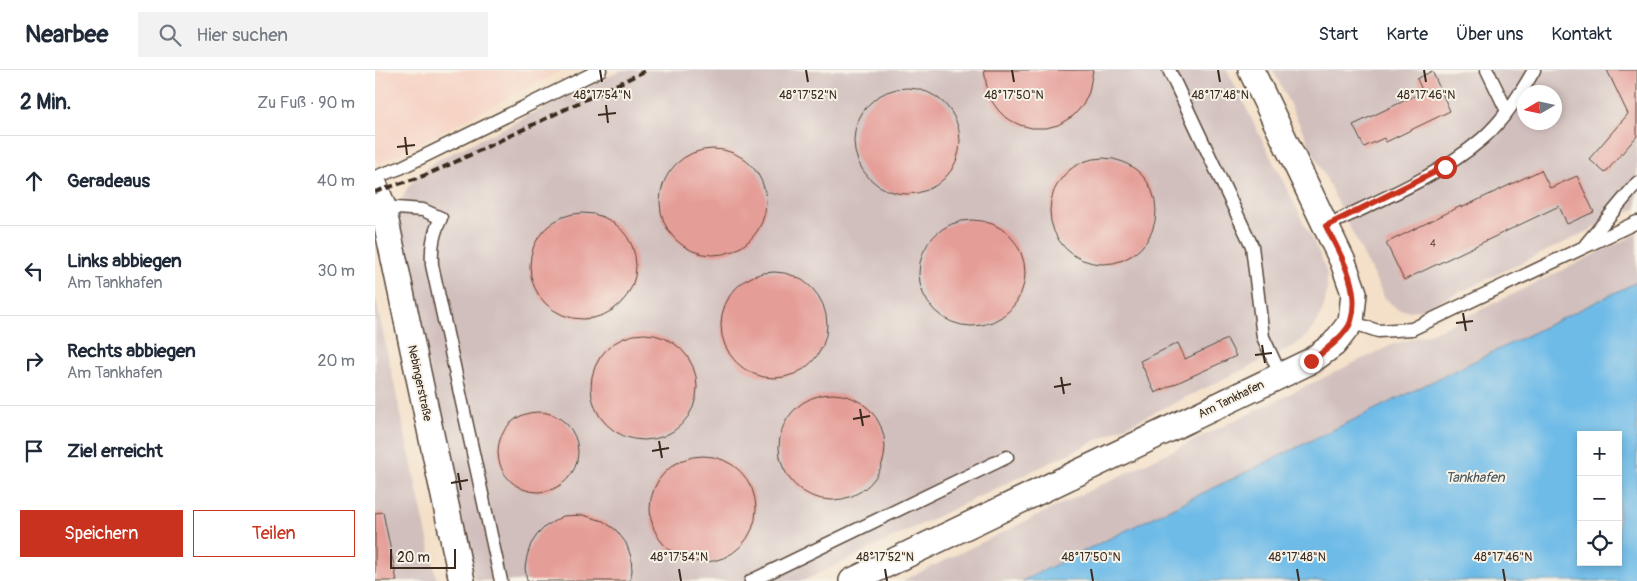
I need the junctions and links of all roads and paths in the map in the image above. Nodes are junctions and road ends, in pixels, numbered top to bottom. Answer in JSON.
{"nodes":[{"id":1,"x":600,"y":70,"type":"edge"},
{"id":2,"x":1169,"y":70,"type":"edge"},
{"id":3,"x":1251,"y":70,"type":"edge"},
{"id":4,"x":1487,"y":70,"type":"edge"},
{"id":5,"x":1535,"y":70,"type":"edge"},
{"id":6,"x":1507,"y":111,"type":"junction"},
{"id":7,"x":375,"y":178,"type":"edge"},
{"id":8,"x":1637,"y":183,"type":"edge"},
{"id":9,"x":379,"y":197,"type":"edge"},
{"id":10,"x":1637,"y":222,"type":"edge"},
{"id":11,"x":1326,"y":226,"type":"junction"},
{"id":12,"x":1583,"y":248,"type":"junction"},
{"id":13,"x":1351,"y":322,"type":"junction"},
{"id":14,"x":1281,"y":376,"type":"junction"},
{"id":15,"x":1007,"y":457,"type":"dead end"},
{"id":16,"x":462,"y":581,"type":"edge"},
{"id":17,"x":501,"y":581,"type":"edge"},
{"id":18,"x":751,"y":581,"type":"edge"},
{"id":19,"x":852,"y":581,"type":"edge"}],
"edges":[{"from":1,"to":7,"type":"lane"},
{"from":2,"to":14,"type":"lane"},
{"from":3,"to":11,"type":"street"},
{"from":4,"to":6,"type":"lane"},
{"from":5,"to":6,"type":"lane"},
{"from":6,"to":11,"type":"lane"},
{"from":8,"to":12,"type":"lane"},
{"from":9,"to":16,"type":"street","name":"Nebingerstraße"},
{"from":9,"to":17,"type":"lane"},
{"from":10,"to":12,"type":"lane"},
{"from":11,"to":13,"type":"street"},
{"from":12,"to":13,"type":"lane"},
{"from":13,"to":14,"type":"street","name":"Am Tankhafen"},
{"from":14,"to":19,"type":"street","name":"Am Tankhafen"},
{"from":15,"to":18,"type":"lane"}]}
